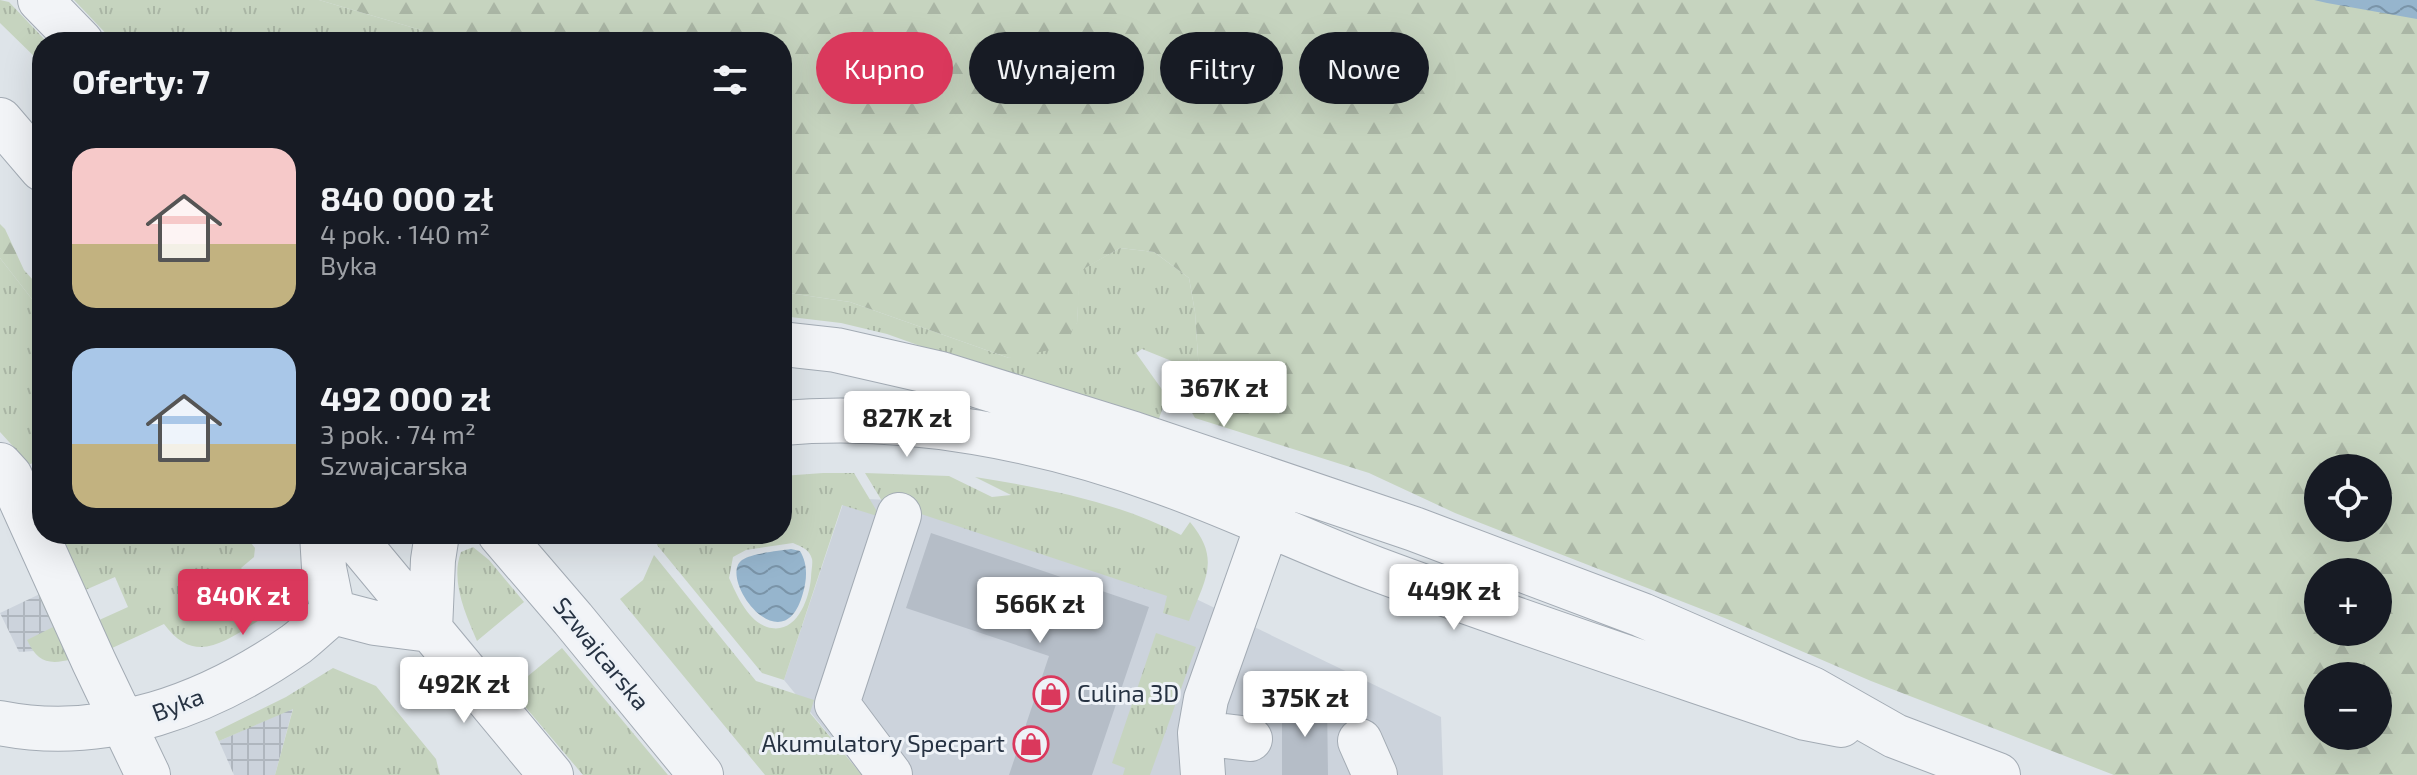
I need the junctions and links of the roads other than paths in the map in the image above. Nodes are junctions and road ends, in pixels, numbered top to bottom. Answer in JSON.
{"nodes":[{"id":1,"x":40,"y":0,"type":"edge"},
{"id":2,"x":71,"y":32,"type":"edge"},
{"id":3,"x":0,"y":120,"type":"edge"},
{"id":4,"x":32,"y":157,"type":"edge"},
{"id":5,"x":792,"y":345,"type":"edge"},
{"id":6,"x":792,"y":423,"type":"edge"},
{"id":7,"x":0,"y":465,"type":"edge"},
{"id":8,"x":1283,"y":484,"type":"junction"},
{"id":9,"x":899,"y":515,"type":"dead end"},
{"id":10,"x":32,"y":524,"type":"edge"},
{"id":11,"x":1268,"y":524,"type":"junction"},
{"id":12,"x":41,"y":544,"type":"edge"},
{"id":13,"x":323,"y":544,"type":"edge"},
{"id":14,"x":359,"y":544,"type":"edge"},
{"id":15,"x":435,"y":544,"type":"edge"},
{"id":16,"x":509,"y":544,"type":"edge"},
{"id":17,"x":333,"y":612,"type":"junction"},
{"id":18,"x":430,"y":630,"type":"junction"},
{"id":19,"x":0,"y":723,"type":"edge"},
{"id":20,"x":124,"y":723,"type":"junction"},
{"id":21,"x":1895,"y":736,"type":"junction"},
{"id":22,"x":1250,"y":739,"type":"dead end"},
{"id":23,"x":1201,"y":754,"type":"edge"},
{"id":24,"x":148,"y":775,"type":"edge"},
{"id":25,"x":551,"y":775,"type":"edge"},
{"id":26,"x":701,"y":775,"type":"edge"},
{"id":27,"x":890,"y":775,"type":"edge"},
{"id":28,"x":1998,"y":775,"type":"edge"}],
"edges":[{"from":1,"to":2,"type":"street"},
{"from":3,"to":4,"type":"street"},
{"from":5,"to":8,"type":"street"},
{"from":6,"to":11,"type":"street"},
{"from":7,"to":10,"type":"street"},
{"from":8,"to":11,"type":"street"},
{"from":8,"to":21,"type":"street"},
{"from":9,"to":27,"type":"street"},
{"from":11,"to":21,"type":"street"},
{"from":11,"to":23,"type":"street"},
{"from":12,"to":20,"type":"street"},
{"from":13,"to":17,"type":"street"},
{"from":14,"to":18,"type":"street"},
{"from":15,"to":18,"type":"street"},
{"from":16,"to":26,"type":"street","name":"Szwajcarska"},
{"from":17,"to":18,"type":"street"},
{"from":17,"to":20,"type":"street","name":"Byka"},
{"from":18,"to":25,"type":"street"},
{"from":19,"to":20,"type":"street","name":"Byka"},
{"from":20,"to":24,"type":"street"},
{"from":21,"to":28,"type":"street"},
{"from":22,"to":23,"type":"street"}]}
